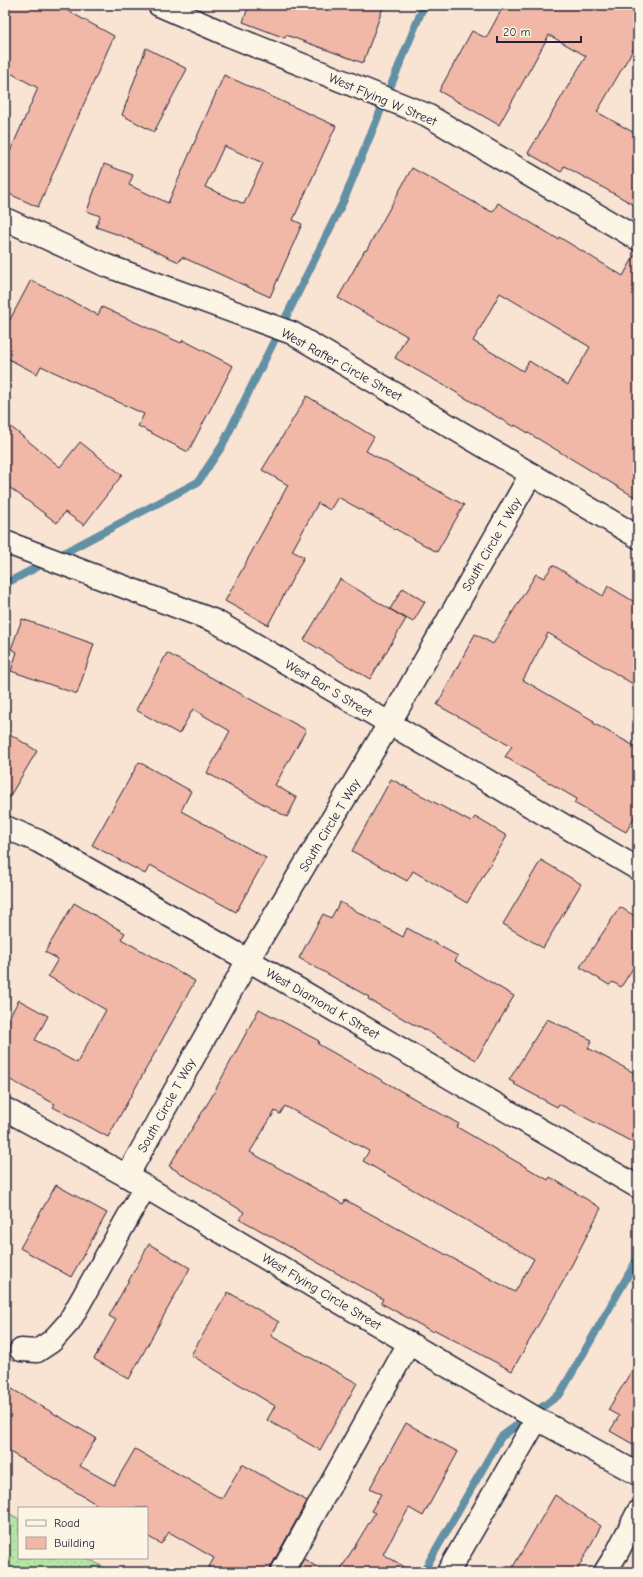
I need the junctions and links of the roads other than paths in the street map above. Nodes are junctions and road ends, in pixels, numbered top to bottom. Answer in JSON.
{"nodes":[{"id":1,"x":159,"y":5,"type":"edge"},
{"id":2,"x":5,"y":219,"type":"edge"},
{"id":3,"x":638,"y":239,"type":"edge"},
{"id":4,"x":531,"y":474,"type":"junction"},
{"id":5,"x":638,"y":537,"type":"edge"},
{"id":6,"x":5,"y":542,"type":"edge"},
{"id":7,"x":389,"y":724,"type":"junction"},
{"id":8,"x":5,"y":827,"type":"edge"},
{"id":9,"x":638,"y":869,"type":"edge"},
{"id":10,"x":248,"y":960,"type":"junction"},
{"id":11,"x":5,"y":1109,"type":"edge"},
{"id":12,"x":127,"y":1176,"type":"junction"},
{"id":13,"x":145,"y":1187,"type":"junction"},
{"id":14,"x":638,"y":1187,"type":"edge"},
{"id":15,"x":409,"y":1343,"type":"junction"},
{"id":16,"x":21,"y":1350,"type":"dead end"},
{"id":17,"x":537,"y":1418,"type":"junction"},
{"id":18,"x":638,"y":1474,"type":"edge"},
{"id":19,"x":638,"y":1512,"type":"edge"},
{"id":20,"x":282,"y":1572,"type":"edge"},
{"id":21,"x":448,"y":1572,"type":"edge"},
{"id":22,"x":605,"y":1572,"type":"edge"}],
"edges":[{"from":1,"to":3,"type":"street","name":"West Flying W Street"},
{"from":2,"to":4,"type":"street","name":"West Rafter Circle Street"},
{"from":4,"to":5,"type":"street","name":"West Rafter Circle Street"},
{"from":4,"to":7,"type":"street","name":"South Circle T Way"},
{"from":6,"to":7,"type":"street","name":"West Bar S Street"},
{"from":7,"to":9,"type":"street","name":"West Bar S Street"},
{"from":7,"to":10,"type":"street","name":"South Circle T Way"},
{"from":8,"to":10,"type":"street","name":"West Diamond K Street"},
{"from":10,"to":12,"type":"street","name":"South Circle T Way"},
{"from":10,"to":14,"type":"street","name":"West Diamond K Street"},
{"from":11,"to":12,"type":"street","name":"West Flying Circle Street"},
{"from":12,"to":13,"type":"street","name":"West Flying Circle Street"},
{"from":13,"to":15,"type":"street","name":"West Flying Circle Street"},
{"from":13,"to":16,"type":"street"},
{"from":15,"to":17,"type":"street","name":"West Flying Circle Street"},
{"from":15,"to":20,"type":"street"},
{"from":17,"to":18,"type":"street","name":"West Flying Circle Street"},
{"from":17,"to":21,"type":"street"},
{"from":19,"to":22,"type":"street"}]}
